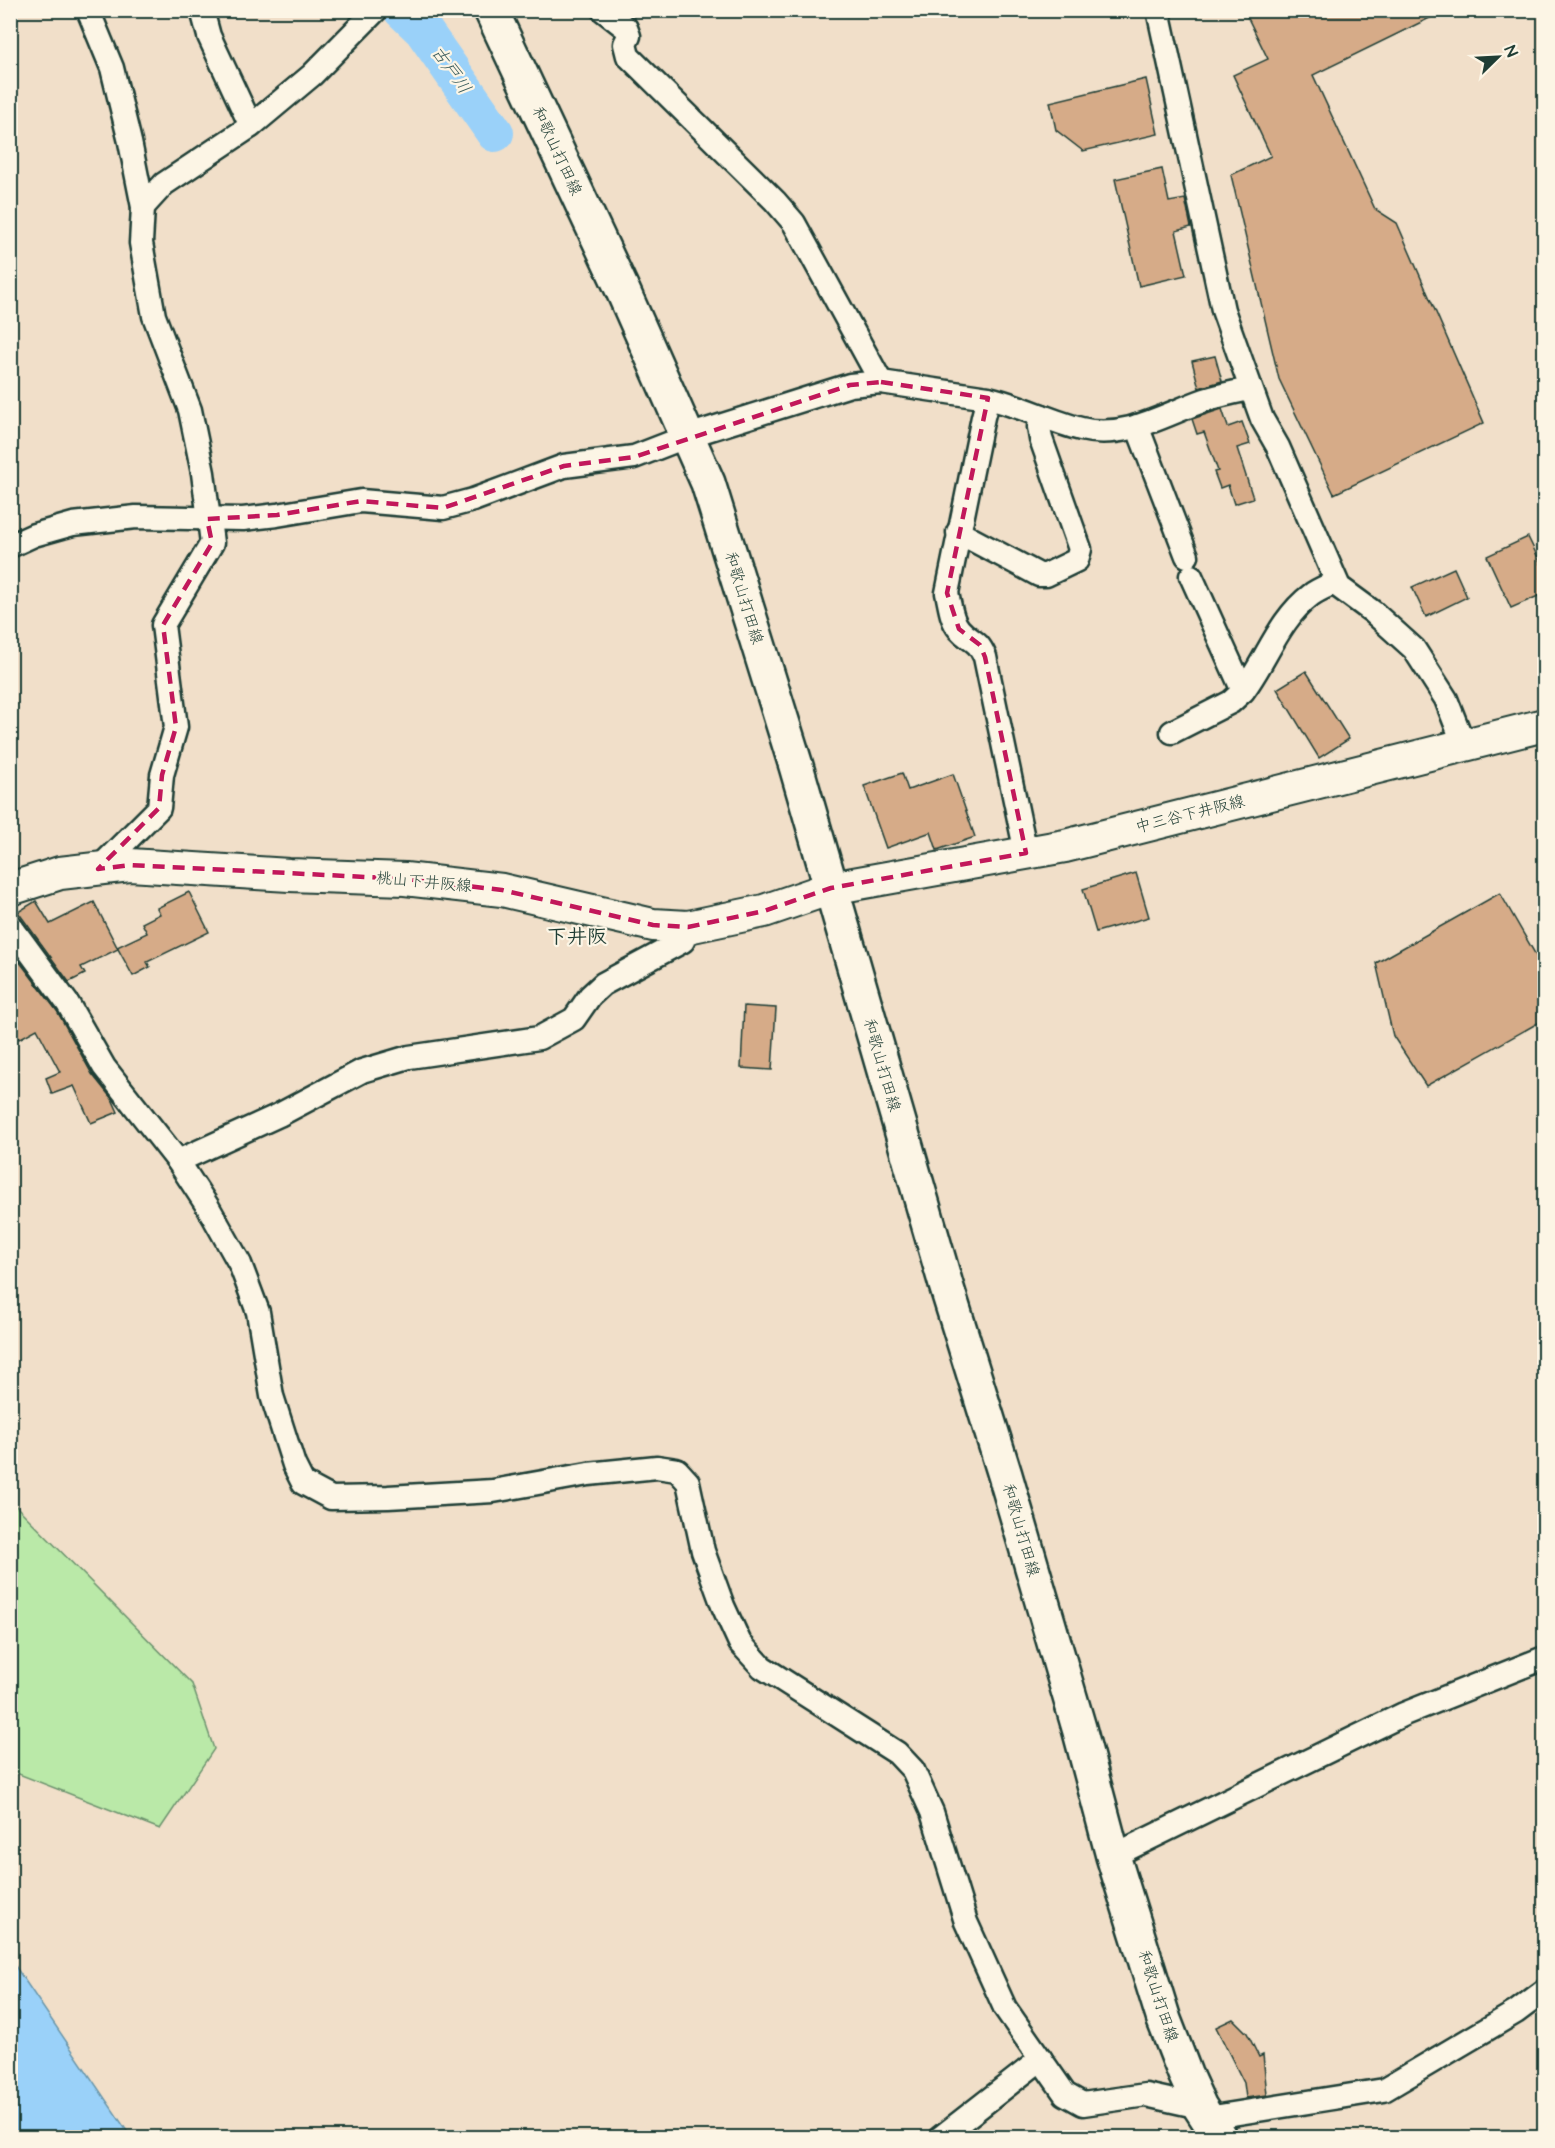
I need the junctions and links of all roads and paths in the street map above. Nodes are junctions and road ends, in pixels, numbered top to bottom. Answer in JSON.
{"nodes":[{"id":1,"x":88,"y":10,"type":"edge"},
{"id":2,"x":202,"y":10,"type":"edge"},
{"id":3,"x":376,"y":10,"type":"edge"},
{"id":4,"x":491,"y":10,"type":"edge"},
{"id":5,"x":603,"y":10,"type":"edge"},
{"id":6,"x":1158,"y":10,"type":"edge"},
{"id":7,"x":251,"y":126,"type":"junction"},
{"id":8,"x":143,"y":207,"type":"junction"},
{"id":9,"x":881,"y":382,"type":"junction"},
{"id":10,"x":1250,"y":389,"type":"junction"},
{"id":11,"x":988,"y":398,"type":"junction"},
{"id":12,"x":1042,"y":416,"type":"junction"},
{"id":13,"x":1137,"y":426,"type":"junction"},
{"id":14,"x":688,"y":436,"type":"junction"},
{"id":15,"x":207,"y":519,"type":"junction"},
{"id":16,"x":958,"y":532,"type":"junction"},
{"id":17,"x":10,"y":546,"type":"edge"},
{"id":18,"x":1336,"y":582,"type":"junction"},
{"id":19,"x":1243,"y":692,"type":"junction"},
{"id":20,"x":1545,"y":725,"type":"edge"},
{"id":21,"x":1172,"y":732,"type":"dead end"},
{"id":22,"x":1464,"y":745,"type":"junction"},
{"id":23,"x":1026,"y":853,"type":"junction"},
{"id":24,"x":98,"y":869,"type":"junction"},
{"id":25,"x":831,"y":888,"type":"junction"},
{"id":26,"x":10,"y":890,"type":"edge"},
{"id":27,"x":10,"y":925,"type":"edge"},
{"id":28,"x":688,"y":927,"type":"junction"},
{"id":29,"x":178,"y":1161,"type":"junction"},
{"id":30,"x":1545,"y":1658,"type":"edge"},
{"id":31,"x":1113,"y":1856,"type":"junction"},
{"id":32,"x":1545,"y":1991,"type":"edge"},
{"id":33,"x":1041,"y":2059,"type":"junction"},
{"id":34,"x":1209,"y":2121,"type":"edge"},
{"id":35,"x":940,"y":2138,"type":"edge"}],
"edges":[{"from":1,"to":8,"type":"street"},
{"from":2,"to":7,"type":"street"},
{"from":3,"to":7,"type":"street"},
{"from":4,"to":14,"type":"main road","name":"和歌山打田線"},
{"from":5,"to":9,"type":"street"},
{"from":6,"to":10,"type":"street"},
{"from":7,"to":8,"type":"street"},
{"from":8,"to":15,"type":"street"},
{"from":9,"to":11,"type":"street"},
{"from":9,"to":14,"type":"street"},
{"from":10,"to":13,"type":"street"},
{"from":10,"to":18,"type":"street"},
{"from":11,"to":12,"type":"street"},
{"from":11,"to":16,"type":"street"},
{"from":12,"to":13,"type":"street"},
{"from":12,"to":16,"type":"street"},
{"from":13,"to":19,"type":"street"},
{"from":14,"to":15,"type":"street"},
{"from":14,"to":25,"type":"main road","name":"和歌山打田線"},
{"from":15,"to":17,"type":"street"},
{"from":15,"to":24,"type":"street"},
{"from":16,"to":23,"type":"street"},
{"from":18,"to":19,"type":"street"},
{"from":18,"to":22,"type":"street"},
{"from":19,"to":21,"type":"street"},
{"from":20,"to":22,"type":"main road","name":"中三谷下井阪線"},
{"from":22,"to":23,"type":"main road","name":"中三谷下井阪線"},
{"from":23,"to":25,"type":"main road","name":"中三谷下井阪線"},
{"from":24,"to":26,"type":"main road","name":"桃山下井阪線"},
{"from":24,"to":28,"type":"main road","name":"桃山下井阪線"},
{"from":25,"to":28,"type":"main road","name":"桃山下井阪線"},
{"from":25,"to":31,"type":"main road","name":"和歌山打田線"},
{"from":27,"to":29,"type":"street"},
{"from":28,"to":29,"type":"street"},
{"from":29,"to":33,"type":"street"},
{"from":30,"to":31,"type":"street"},
{"from":31,"to":34,"type":"main road","name":"和歌山打田線"},
{"from":32,"to":34,"type":"street"},
{"from":33,"to":34,"type":"street"},
{"from":33,"to":35,"type":"street"}]}
